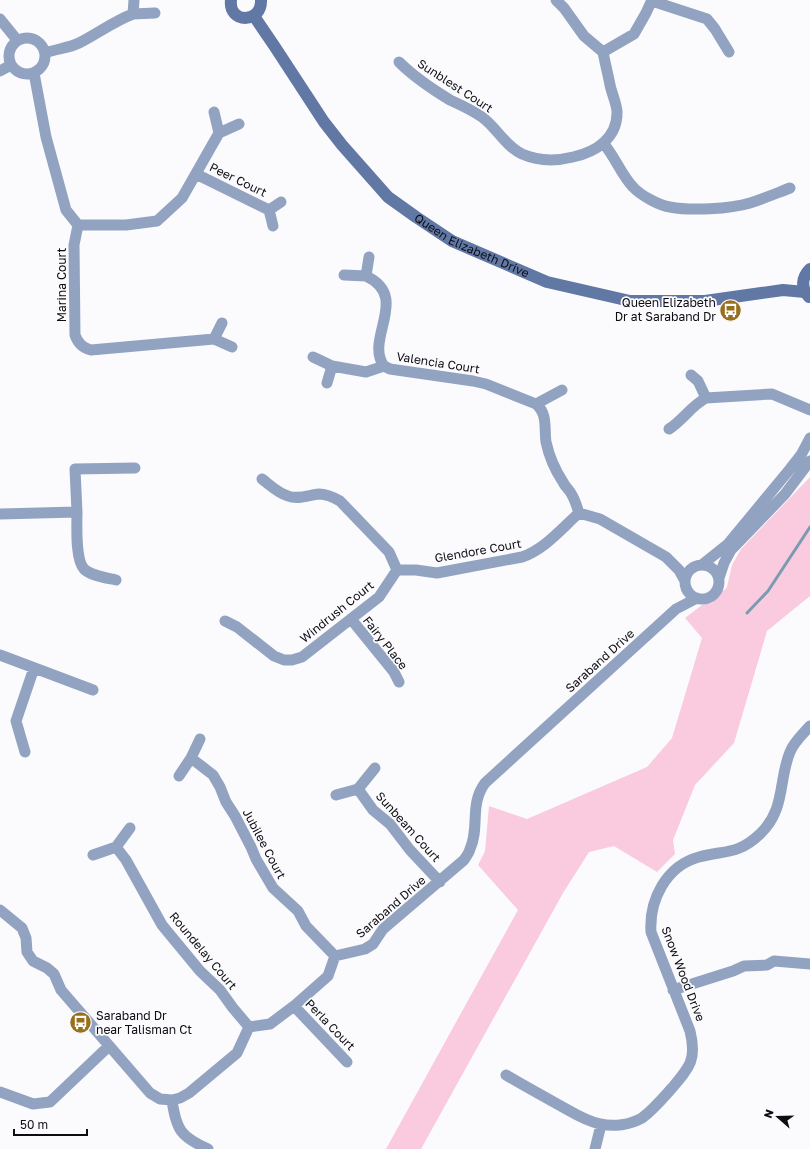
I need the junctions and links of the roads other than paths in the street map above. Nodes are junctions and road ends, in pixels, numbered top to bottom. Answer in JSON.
{"nodes":[{"id":1,"x":134,"y":0,"type":"edge"},
{"id":2,"x":231,"y":0,"type":"edge"},
{"id":3,"x":261,"y":0,"type":"edge"},
{"id":4,"x":556,"y":0,"type":"edge"},
{"id":5,"x":652,"y":1,"type":"edge"},
{"id":6,"x":155,"y":13,"type":"dead end"},
{"id":7,"x":133,"y":14,"type":"junction"},
{"id":8,"x":254,"y":16,"type":"junction"},
{"id":9,"x":0,"y":19,"type":"edge"},
{"id":10,"x":17,"y":40,"type":"junction"},
{"id":11,"x":46,"y":52,"type":"junction"},
{"id":12,"x":603,"y":52,"type":"junction"},
{"id":13,"x":729,"y":52,"type":"dead end"},
{"id":14,"x":399,"y":62,"type":"dead end"},
{"id":15,"x":11,"y":65,"type":"junction"},
{"id":16,"x":0,"y":71,"type":"edge"},
{"id":17,"x":34,"y":73,"type":"junction"},
{"id":18,"x":214,"y":112,"type":"dead end"},
{"id":19,"x":238,"y":124,"type":"dead end"},
{"id":20,"x":219,"y":133,"type":"junction"},
{"id":21,"x":604,"y":144,"type":"junction"},
{"id":22,"x":196,"y":174,"type":"junction"},
{"id":23,"x":790,"y":188,"type":"dead end"},
{"id":24,"x":281,"y":202,"type":"dead end"},
{"id":25,"x":269,"y":210,"type":"junction"},
{"id":26,"x":78,"y":225,"type":"junction"},
{"id":27,"x":273,"y":226,"type":"dead end"},
{"id":28,"x":369,"y":257,"type":"dead end"},
{"id":29,"x":807,"y":274,"type":"edge"},
{"id":30,"x":344,"y":275,"type":"dead end"},
{"id":31,"x":366,"y":276,"type":"junction"},
{"id":32,"x":783,"y":290,"type":"junction"},
{"id":33,"x":808,"y":295,"type":"edge"},
{"id":34,"x":222,"y":323,"type":"dead end"},
{"id":35,"x":214,"y":339,"type":"junction"},
{"id":36,"x":232,"y":347,"type":"dead end"},
{"id":37,"x":313,"y":357,"type":"dead end"},
{"id":38,"x":332,"y":366,"type":"junction"},
{"id":39,"x":384,"y":366,"type":"junction"},
{"id":40,"x":691,"y":375,"type":"dead end"},
{"id":41,"x":327,"y":383,"type":"dead end"},
{"id":42,"x":562,"y":390,"type":"dead end"},
{"id":43,"x":706,"y":398,"type":"junction"},
{"id":44,"x":536,"y":404,"type":"junction"},
{"id":45,"x":810,"y":410,"type":"edge"},
{"id":46,"x":669,"y":429,"type":"dead end"},
{"id":47,"x":810,"y":438,"type":"edge"},
{"id":48,"x":810,"y":461,"type":"edge"},
{"id":49,"x":135,"y":468,"type":"dead end"},
{"id":50,"x":262,"y":479,"type":"dead end"},
{"id":51,"x":77,"y":512,"type":"junction"},
{"id":52,"x":579,"y":512,"type":"junction"},
{"id":53,"x":0,"y":514,"type":"edge"},
{"id":54,"x":666,"y":557,"type":"junction"},
{"id":55,"x":700,"y":564,"type":"junction"},
{"id":56,"x":398,"y":570,"type":"junction"},
{"id":57,"x":719,"y":578,"type":"junction"},
{"id":58,"x":116,"y":580,"type":"dead end"},
{"id":59,"x":685,"y":584,"type":"junction"},
{"id":60,"x":697,"y":598,"type":"junction"},
{"id":61,"x":676,"y":609,"type":"junction"},
{"id":62,"x":351,"y":619,"type":"junction"},
{"id":63,"x":225,"y":621,"type":"dead end"},
{"id":64,"x":0,"y":656,"type":"edge"},
{"id":65,"x":34,"y":668,"type":"junction"},
{"id":66,"x":399,"y":682,"type":"dead end"},
{"id":67,"x":93,"y":690,"type":"dead end"},
{"id":68,"x":810,"y":726,"type":"edge"},
{"id":69,"x":200,"y":739,"type":"dead end"},
{"id":70,"x":25,"y":752,"type":"dead end"},
{"id":71,"x":191,"y":758,"type":"junction"},
{"id":72,"x":375,"y":768,"type":"dead end"},
{"id":73,"x":179,"y":776,"type":"dead end"},
{"id":74,"x":358,"y":789,"type":"junction"},
{"id":75,"x":336,"y":795,"type":"dead end"},
{"id":76,"x":130,"y":828,"type":"dead end"},
{"id":77,"x":116,"y":847,"type":"junction"},
{"id":78,"x":93,"y":855,"type":"dead end"},
{"id":79,"x":440,"y":882,"type":"junction"},
{"id":80,"x":0,"y":910,"type":"edge"},
{"id":81,"x":335,"y":956,"type":"junction"},
{"id":82,"x":810,"y":964,"type":"edge"},
{"id":83,"x":673,"y":990,"type":"junction"},
{"id":84,"x":294,"y":1006,"type":"junction"},
{"id":85,"x":249,"y":1027,"type":"junction"},
{"id":86,"x":109,"y":1046,"type":"junction"},
{"id":87,"x":347,"y":1062,"type":"dead end"},
{"id":88,"x":506,"y":1075,"type":"dead end"},
{"id":89,"x":0,"y":1092,"type":"edge"},
{"id":90,"x":172,"y":1100,"type":"junction"},
{"id":91,"x":601,"y":1125,"type":"junction"},
{"id":92,"x":208,"y":1149,"type":"edge"},
{"id":93,"x":595,"y":1149,"type":"edge"}],
"edges":[{"from":1,"to":7,"type":"street"},
{"from":2,"to":8,"type":"street"},
{"from":3,"to":8,"type":"street"},
{"from":4,"to":12,"type":"street"},
{"from":5,"to":12,"type":"street"},
{"from":5,"to":13,"type":"street"},
{"from":6,"to":7,"type":"street"},
{"from":7,"to":11,"type":"street"},
{"from":8,"to":32,"type":"street","name":"Queen Elizabeth Drive"},
{"from":9,"to":10,"type":"street"},
{"from":10,"to":11,"type":"street"},
{"from":10,"to":15,"type":"street"},
{"from":11,"to":17,"type":"street"},
{"from":12,"to":21,"type":"street","name":"Sunblest Court"},
{"from":14,"to":21,"type":"street","name":"Sunblest Court"},
{"from":15,"to":16,"type":"street"},
{"from":15,"to":17,"type":"street"},
{"from":17,"to":26,"type":"street"},
{"from":18,"to":20,"type":"street"},
{"from":19,"to":20,"type":"street"},
{"from":20,"to":22,"type":"street"},
{"from":21,"to":23,"type":"street"},
{"from":22,"to":25,"type":"street","name":"Peer Court"},
{"from":22,"to":26,"type":"street"},
{"from":24,"to":25,"type":"street","name":"Peer Court"},
{"from":25,"to":27,"type":"street","name":"Peer Court"},
{"from":26,"to":35,"type":"street","name":"Marina Court"},
{"from":28,"to":31,"type":"street"},
{"from":29,"to":32,"type":"street","name":"Queen Elizabeth Drive"},
{"from":29,"to":33,"type":"street"},
{"from":30,"to":31,"type":"street"},
{"from":31,"to":39,"type":"street"},
{"from":32,"to":33,"type":"street","name":"Queen Elizabeth Drive"},
{"from":34,"to":35,"type":"street"},
{"from":35,"to":36,"type":"street","name":"Marina Court"},
{"from":37,"to":38,"type":"street","name":"Valencia Court"},
{"from":38,"to":39,"type":"street","name":"Valencia Court"},
{"from":38,"to":41,"type":"street"},
{"from":39,"to":44,"type":"street","name":"Valencia Court"},
{"from":40,"to":43,"type":"street"},
{"from":42,"to":44,"type":"street"},
{"from":43,"to":45,"type":"street"},
{"from":43,"to":46,"type":"street"},
{"from":44,"to":52,"type":"street"},
{"from":47,"to":55,"type":"street"},
{"from":48,"to":57,"type":"street"},
{"from":49,"to":51,"type":"street"},
{"from":50,"to":56,"type":"street"},
{"from":51,"to":53,"type":"street"},
{"from":51,"to":58,"type":"street"},
{"from":52,"to":54,"type":"street"},
{"from":52,"to":56,"type":"street","name":"Glendore Court"},
{"from":54,"to":55,"type":"street"},
{"from":54,"to":59,"type":"street"},
{"from":55,"to":57,"type":"street"},
{"from":55,"to":59,"type":"street"},
{"from":56,"to":62,"type":"street","name":"Windrush Court"},
{"from":57,"to":60,"type":"street"},
{"from":59,"to":60,"type":"street"},
{"from":59,"to":61,"type":"street","name":"Saraband Drive"},
{"from":60,"to":61,"type":"street","name":"Saraband Drive"},
{"from":61,"to":79,"type":"street","name":"Saraband Drive"},
{"from":62,"to":63,"type":"street","name":"Windrush Court"},
{"from":62,"to":66,"type":"street","name":"Fairy Place"},
{"from":64,"to":65,"type":"street"},
{"from":65,"to":67,"type":"street"},
{"from":65,"to":70,"type":"street"},
{"from":68,"to":83,"type":"street","name":"Snow Wood Drive"},
{"from":69,"to":71,"type":"street"},
{"from":71,"to":73,"type":"street"},
{"from":71,"to":81,"type":"street","name":"Jubilee Court"},
{"from":72,"to":74,"type":"street","name":"Sunbeam Court"},
{"from":74,"to":75,"type":"street","name":"Sunbeam Court"},
{"from":74,"to":79,"type":"street","name":"Sunbeam Court"},
{"from":76,"to":77,"type":"street"},
{"from":77,"to":78,"type":"street"},
{"from":77,"to":85,"type":"street","name":"Roundelay Court"},
{"from":79,"to":81,"type":"street","name":"Saraband Drive"},
{"from":80,"to":86,"type":"street"},
{"from":81,"to":84,"type":"street"},
{"from":82,"to":83,"type":"street"},
{"from":83,"to":91,"type":"street","name":"Snow Wood Drive"},
{"from":84,"to":85,"type":"street"},
{"from":84,"to":87,"type":"street","name":"Perla Court"},
{"from":85,"to":90,"type":"street"},
{"from":86,"to":89,"type":"street"},
{"from":86,"to":90,"type":"street"},
{"from":88,"to":91,"type":"street","name":"Snow Wood Drive"},
{"from":90,"to":92,"type":"street"},
{"from":91,"to":93,"type":"street"}]}
